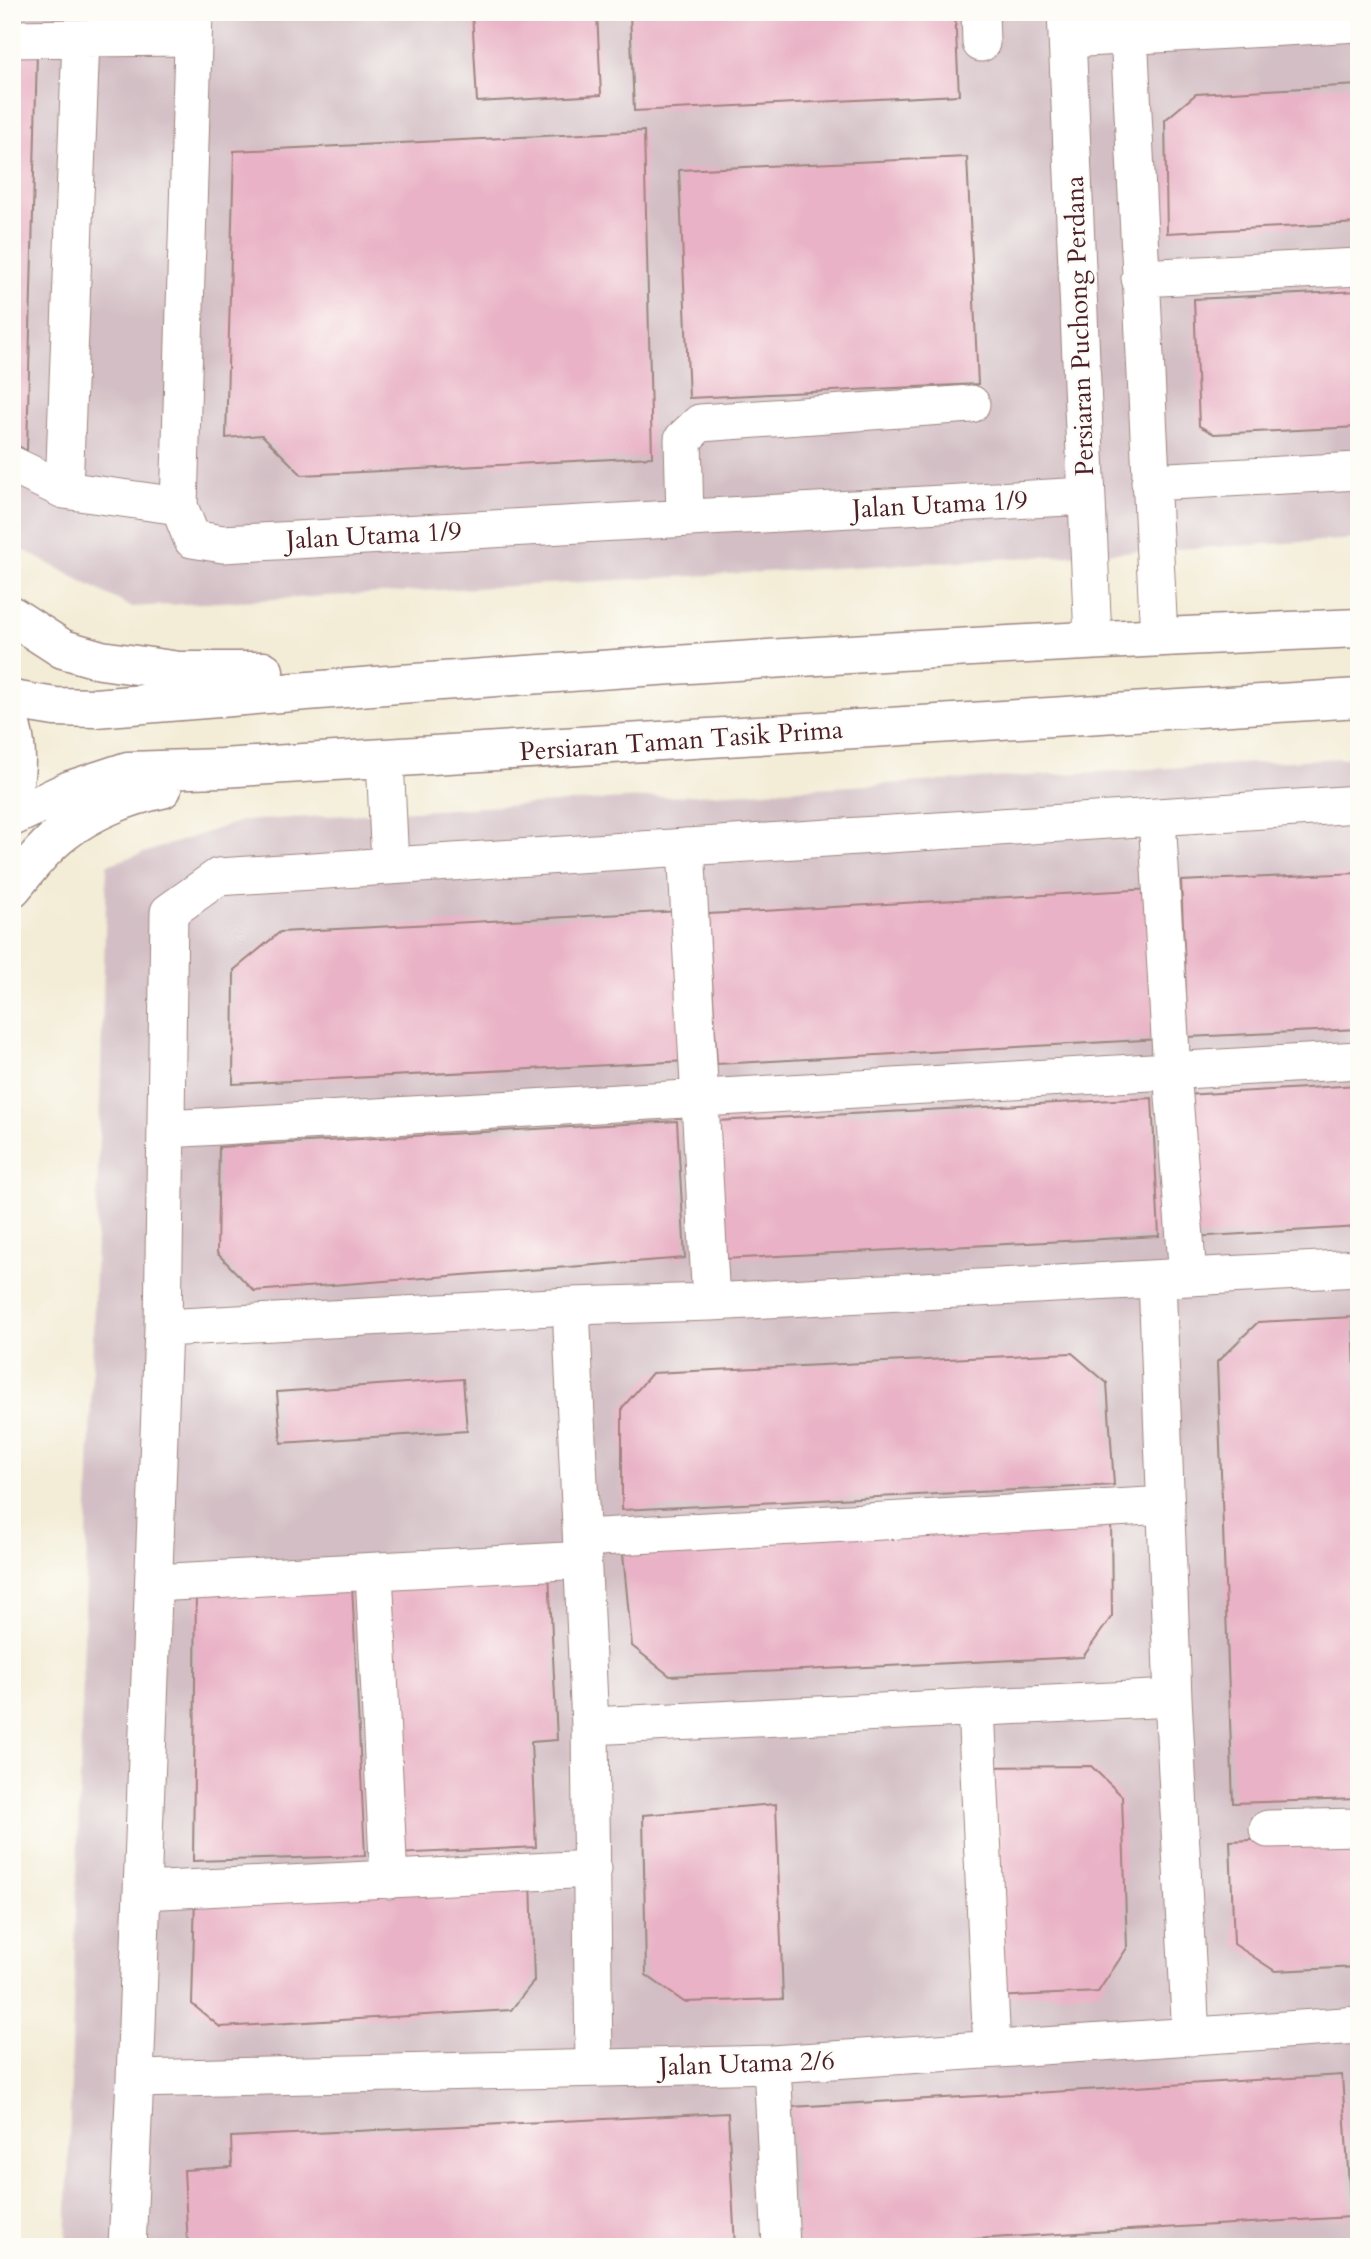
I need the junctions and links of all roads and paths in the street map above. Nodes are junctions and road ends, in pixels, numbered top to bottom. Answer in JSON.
{"nodes":[{"id":1,"x":1359,"y":23,"type":"edge"},
{"id":2,"x":193,"y":24,"type":"edge"},
{"id":3,"x":1129,"y":24,"type":"edge"},
{"id":4,"x":1067,"y":26,"type":"edge"},
{"id":5,"x":81,"y":38,"type":"junction"},
{"id":6,"x":12,"y":39,"type":"edge"},
{"id":7,"x":1359,"y":267,"type":"edge"},
{"id":8,"x":1140,"y":278,"type":"junction"},
{"id":9,"x":971,"y":404,"type":"dead end"},
{"id":10,"x":12,"y":465,"type":"edge"},
{"id":11,"x":1359,"y":471,"type":"edge"},
{"id":12,"x":1150,"y":482,"type":"junction"},
{"id":13,"x":64,"y":490,"type":"junction"},
{"id":14,"x":1086,"y":496,"type":"junction"},
{"id":15,"x":179,"y":506,"type":"junction"},
{"id":16,"x":685,"y":518,"type":"junction"},
{"id":17,"x":12,"y":616,"type":"edge"},
{"id":18,"x":1359,"y":628,"type":"edge"},
{"id":19,"x":1159,"y":637,"type":"junction"},
{"id":20,"x":1093,"y":639,"type":"junction"},
{"id":21,"x":440,"y":681,"type":"junction"},
{"id":22,"x":1359,"y":698,"type":"edge"},
{"id":23,"x":12,"y":700,"type":"edge"},
{"id":24,"x":12,"y":729,"type":"edge"},
{"id":25,"x":385,"y":759,"type":"junction"},
{"id":26,"x":274,"y":765,"type":"junction"},
{"id":27,"x":12,"y":793,"type":"edge"},
{"id":28,"x":1359,"y":804,"type":"edge"},
{"id":29,"x":12,"y":817,"type":"edge"},
{"id":30,"x":1157,"y":817,"type":"junction"},
{"id":31,"x":686,"y":847,"type":"junction"},
{"id":32,"x":390,"y":865,"type":"junction"},
{"id":33,"x":12,"y":888,"type":"edge"},
{"id":34,"x":1359,"y":1060,"type":"edge"},
{"id":35,"x":1172,"y":1071,"type":"junction"},
{"id":36,"x":700,"y":1100,"type":"junction"},
{"id":37,"x":167,"y":1129,"type":"junction"},
{"id":38,"x":1359,"y":1268,"type":"edge"},
{"id":39,"x":1172,"y":1278,"type":"junction"},
{"id":40,"x":712,"y":1302,"type":"junction"},
{"id":41,"x":571,"y":1306,"type":"junction"},
{"id":42,"x":163,"y":1328,"type":"junction"},
{"id":43,"x":1166,"y":1505,"type":"junction"},
{"id":44,"x":582,"y":1549,"type":"junction"},
{"id":45,"x":374,"y":1572,"type":"junction"},
{"id":46,"x":154,"y":1583,"type":"junction"},
{"id":47,"x":1173,"y":1698,"type":"junction"},
{"id":48,"x":976,"y":1707,"type":"junction"},
{"id":49,"x":590,"y":1726,"type":"junction"},
{"id":50,"x":1359,"y":1827,"type":"edge"},
{"id":51,"x":1268,"y":1829,"type":"dead end"},
{"id":52,"x":593,"y":1869,"type":"junction"},
{"id":53,"x":388,"y":1880,"type":"junction"},
{"id":54,"x":142,"y":1891,"type":"junction"},
{"id":55,"x":1359,"y":2025,"type":"edge"},
{"id":56,"x":1191,"y":2037,"type":"junction"},
{"id":57,"x":992,"y":2049,"type":"junction"},
{"id":58,"x":772,"y":2064,"type":"junction"},
{"id":59,"x":594,"y":2068,"type":"junction"},
{"id":60,"x":135,"y":2080,"type":"junction"},
{"id":61,"x":127,"y":2247,"type":"edge"},
{"id":62,"x":781,"y":2247,"type":"edge"}],
"edges":[{"from":1,"to":3,"type":"street"},
{"from":2,"to":5,"type":"street"},
{"from":2,"to":15,"type":"street","name":"Jalan Utama 1/9"},
{"from":3,"to":4,"type":"street"},
{"from":3,"to":8,"type":"street"},
{"from":4,"to":14,"type":"street","name":"Persiaran Puchong Perdana"},
{"from":5,"to":6,"type":"street"},
{"from":5,"to":13,"type":"street"},
{"from":7,"to":8,"type":"street"},
{"from":8,"to":12,"type":"street"},
{"from":9,"to":16,"type":"street"},
{"from":10,"to":13,"type":"street"},
{"from":11,"to":12,"type":"street"},
{"from":12,"to":19,"type":"street"},
{"from":13,"to":15,"type":"street"},
{"from":14,"to":16,"type":"street","name":"Jalan Utama 1/9"},
{"from":14,"to":20,"type":"street","name":"Persiaran Puchong Perdana"},
{"from":15,"to":16,"type":"street","name":"Jalan Utama 1/9"},
{"from":17,"to":21,"type":"main road"},
{"from":18,"to":19,"type":"main road"},
{"from":19,"to":20,"type":"main road"},
{"from":20,"to":21,"type":"main road"},
{"from":21,"to":23,"type":"main road"},
{"from":22,"to":25,"type":"main road","name":"Persiaran Taman Tasik Prima"},
{"from":24,"to":27,"type":"main road"},
{"from":25,"to":26,"type":"main road","name":"Persiaran Taman Tasik Prima"},
{"from":25,"to":32,"type":"street"},
{"from":26,"to":29,"type":"main road","name":"Persiaran Taman Tasik Prima"},
{"from":26,"to":33,"type":"main road"},
{"from":28,"to":30,"type":"street"},
{"from":30,"to":31,"type":"street"},
{"from":30,"to":35,"type":"street"},
{"from":31,"to":32,"type":"street"},
{"from":31,"to":36,"type":"street"},
{"from":32,"to":37,"type":"street"},
{"from":34,"to":35,"type":"street"},
{"from":35,"to":36,"type":"street"},
{"from":35,"to":39,"type":"street"},
{"from":36,"to":37,"type":"street"},
{"from":36,"to":40,"type":"street"},
{"from":37,"to":42,"type":"street"},
{"from":38,"to":39,"type":"street"},
{"from":39,"to":40,"type":"street"},
{"from":39,"to":43,"type":"street"},
{"from":40,"to":41,"type":"street"},
{"from":41,"to":42,"type":"street"},
{"from":41,"to":44,"type":"street"},
{"from":42,"to":46,"type":"street"},
{"from":43,"to":44,"type":"street"},
{"from":43,"to":47,"type":"street"},
{"from":44,"to":45,"type":"street"},
{"from":44,"to":49,"type":"street"},
{"from":45,"to":46,"type":"street"},
{"from":45,"to":53,"type":"street"},
{"from":46,"to":54,"type":"street"},
{"from":47,"to":48,"type":"street"},
{"from":47,"to":56,"type":"street"},
{"from":48,"to":49,"type":"street"},
{"from":48,"to":57,"type":"street"},
{"from":49,"to":52,"type":"street"},
{"from":50,"to":51,"type":"street"},
{"from":52,"to":53,"type":"street"},
{"from":52,"to":59,"type":"street"},
{"from":53,"to":54,"type":"street"},
{"from":54,"to":60,"type":"street"},
{"from":55,"to":56,"type":"street","name":"Jalan Utama 2/6"},
{"from":56,"to":57,"type":"street","name":"Jalan Utama 2/6"},
{"from":57,"to":58,"type":"street","name":"Jalan Utama 2/6"},
{"from":58,"to":59,"type":"street","name":"Jalan Utama 2/6"},
{"from":58,"to":62,"type":"street"},
{"from":59,"to":60,"type":"street","name":"Jalan Utama 2/6"},
{"from":60,"to":61,"type":"street"}]}
